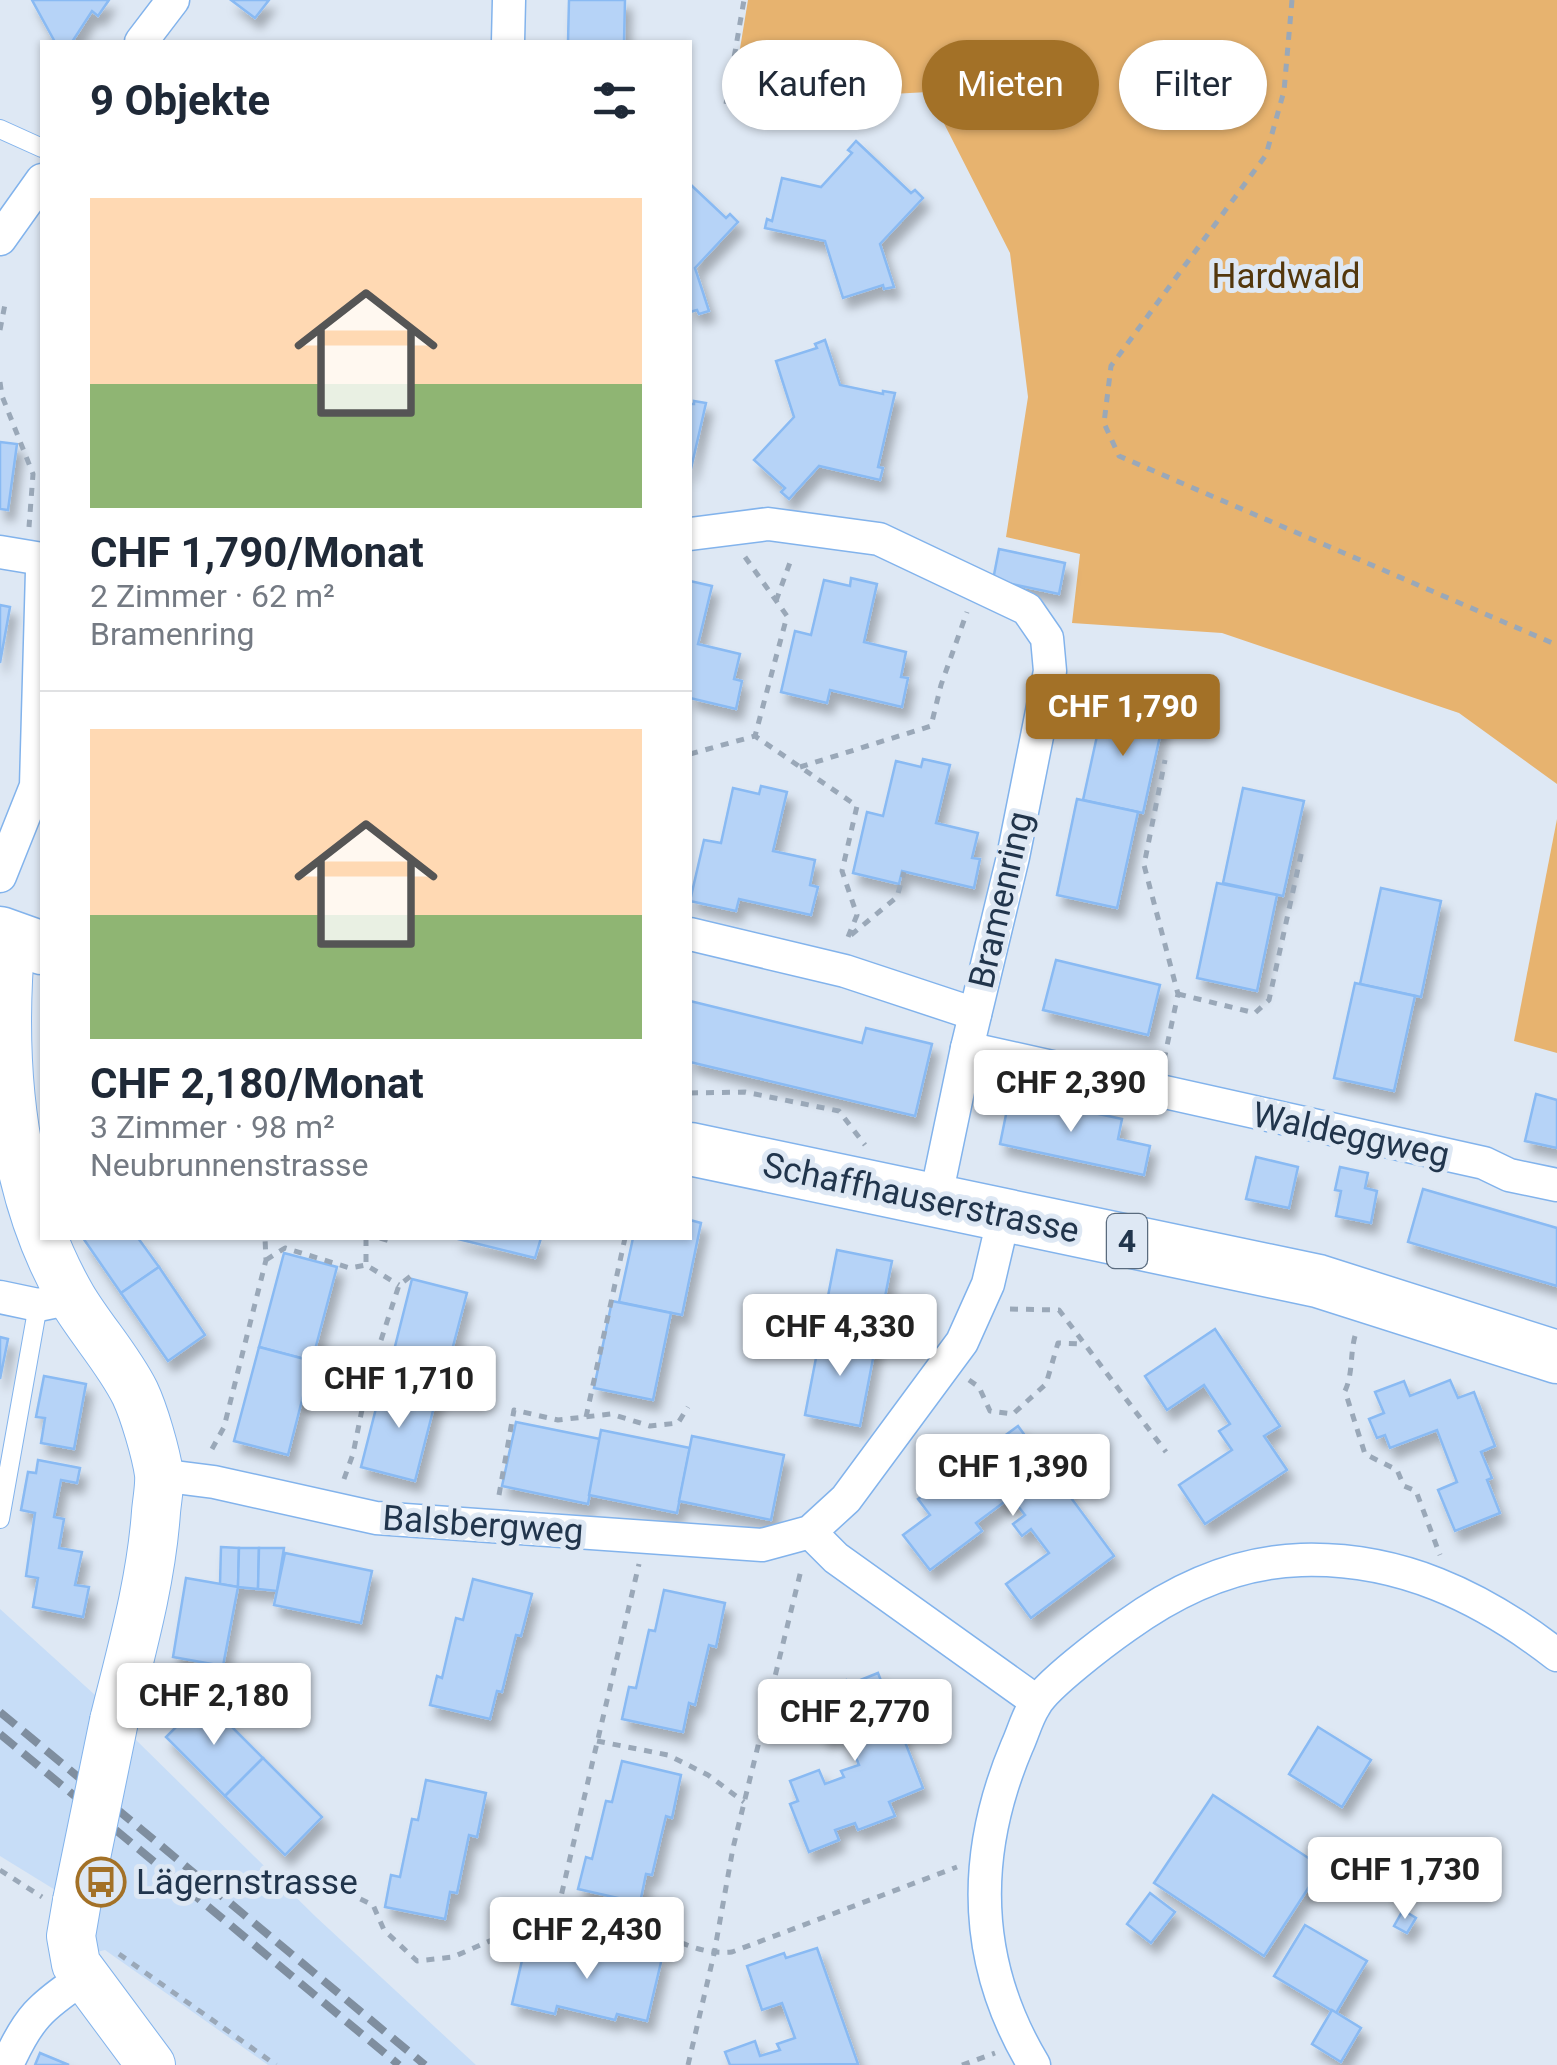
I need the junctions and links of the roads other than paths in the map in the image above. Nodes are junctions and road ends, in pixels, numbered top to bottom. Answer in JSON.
{"nodes":[{"id":1,"x":173,"y":0,"type":"edge"},
{"id":2,"x":509,"y":0,"type":"edge"},
{"id":3,"x":143,"y":40,"type":"edge"},
{"id":4,"x":508,"y":40,"type":"edge"},
{"id":5,"x":0,"y":128,"type":"edge"},
{"id":6,"x":40,"y":147,"type":"edge"},
{"id":7,"x":40,"y":183,"type":"edge"},
{"id":8,"x":0,"y":240,"type":"edge"},
{"id":9,"x":692,"y":534,"type":"edge"},
{"id":10,"x":28,"y":560,"type":"edge"},
{"id":11,"x":40,"y":787,"type":"edge"},
{"id":12,"x":0,"y":876,"type":"edge"},
{"id":13,"x":692,"y":934,"type":"edge"},
{"id":14,"x":18,"y":939,"type":"edge"},
{"id":15,"x":975,"y":1014,"type":"junction"},
{"id":16,"x":967,"y":1048,"type":"junction"},
{"id":17,"x":692,"y":1149,"type":"edge"},
{"id":18,"x":1557,"y":1185,"type":"edge"},
{"id":19,"x":935,"y":1201,"type":"junction"},
{"id":20,"x":1004,"y":1216,"type":"junction"},
{"id":21,"x":40,"y":1236,"type":"edge"},
{"id":22,"x":41,"y":1240,"type":"edge"},
{"id":23,"x":0,"y":1297,"type":"edge"},
{"id":24,"x":55,"y":1302,"type":"junction"},
{"id":25,"x":1557,"y":1358,"type":"edge"},
{"id":26,"x":159,"y":1475,"type":"junction"},
{"id":27,"x":0,"y":1519,"type":"edge"},
{"id":28,"x":810,"y":1532,"type":"junction"},
{"id":29,"x":1557,"y":1655,"type":"edge"},
{"id":30,"x":1036,"y":1701,"type":"junction"},
{"id":31,"x":83,"y":1978,"type":"junction"},
{"id":32,"x":1020,"y":2057,"type":"edge"},
{"id":33,"x":6,"y":2065,"type":"edge"},
{"id":34,"x":152,"y":2065,"type":"edge"}],
"edges":[{"from":1,"to":3,"type":"street"},
{"from":2,"to":4,"type":"street"},
{"from":5,"to":6,"type":"lane"},
{"from":7,"to":8,"type":"street"},
{"from":9,"to":15,"type":"street","name":"Bramenring"},
{"from":10,"to":11,"type":"street"},
{"from":11,"to":12,"type":"street"},
{"from":13,"to":15,"type":"street","name":"Bramenring"},
{"from":14,"to":21,"type":"street"},
{"from":15,"to":16,"type":"street","name":"Bramenring"},
{"from":16,"to":18,"type":"street","name":"Waldeggweg"},
{"from":16,"to":19,"type":"street","name":"Bramenring"},
{"from":17,"to":19,"type":"main road","name":"Schaffhauserstrasse","number":"4"},
{"from":19,"to":20,"type":"main road","name":"Schaffhauserstrasse","number":"4"},
{"from":20,"to":25,"type":"main road","name":"Schaffhauserstrasse","number":"4"},
{"from":20,"to":28,"type":"street","name":"Balsbergweg"},
{"from":22,"to":24,"type":"street"},
{"from":23,"to":24,"type":"street"},
{"from":24,"to":26,"type":"street"},
{"from":24,"to":27,"type":"lane"},
{"from":26,"to":28,"type":"street","name":"Balsbergweg"},
{"from":26,"to":31,"type":"street","bridge":true},
{"from":28,"to":30,"type":"street"},
{"from":29,"to":30,"type":"street"},
{"from":30,"to":32,"type":"street"},
{"from":31,"to":33,"type":"street"},
{"from":31,"to":34,"type":"street"}]}
